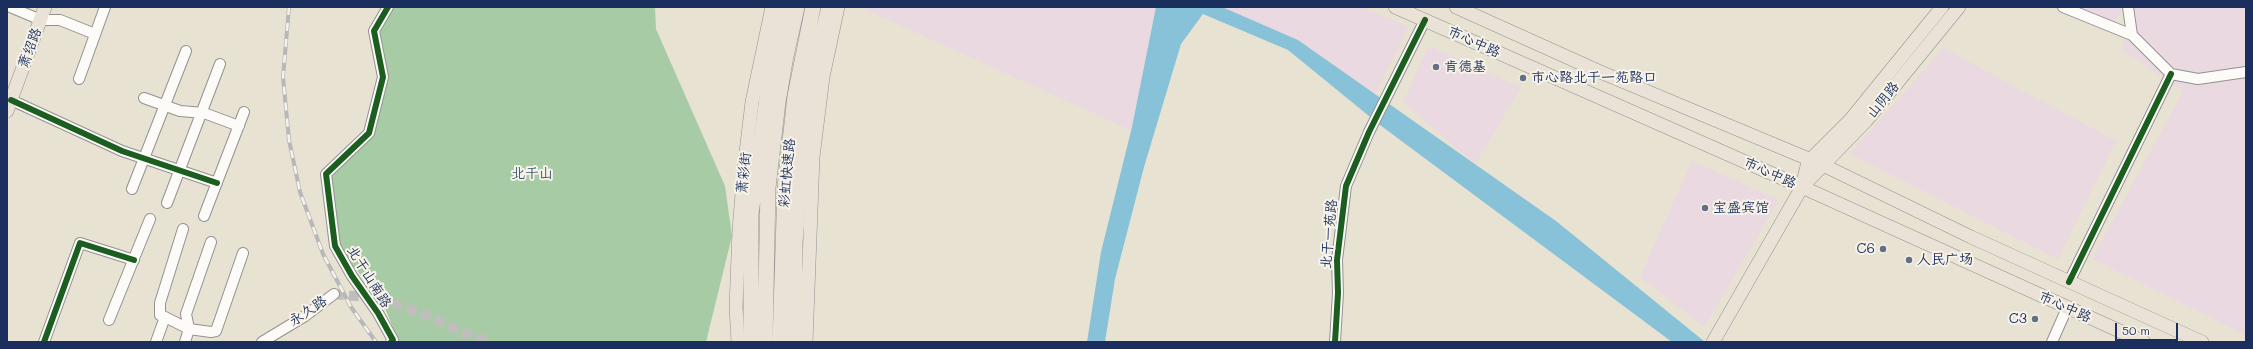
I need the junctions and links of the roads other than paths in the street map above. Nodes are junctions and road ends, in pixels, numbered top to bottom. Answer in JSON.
{"nodes":[{"id":1,"x":10,"y":7,"type":"edge"},
{"id":2,"x":45,"y":7,"type":"edge"},
{"id":3,"x":105,"y":7,"type":"edge"},
{"id":4,"x":388,"y":7,"type":"edge"},
{"id":5,"x":772,"y":7,"type":"edge"},
{"id":6,"x":783,"y":7,"type":"edge"},
{"id":7,"x":797,"y":7,"type":"edge"},
{"id":8,"x":813,"y":7,"type":"edge"},
{"id":9,"x":829,"y":7,"type":"edge"},
{"id":10,"x":838,"y":7,"type":"edge"},
{"id":11,"x":1395,"y":7,"type":"edge"},
{"id":12,"x":1456,"y":7,"type":"edge"},
{"id":13,"x":1942,"y":7,"type":"edge"},
{"id":14,"x":1959,"y":7,"type":"edge"},
{"id":15,"x":2064,"y":7,"type":"edge"},
{"id":16,"x":2128,"y":7,"type":"edge"},
{"id":17,"x":37,"y":14,"type":"edge"},
{"id":18,"x":1425,"y":20,"type":"junction"},
{"id":19,"x":95,"y":34,"type":"junction"},
{"id":20,"x":2132,"y":35,"type":"junction"},
{"id":21,"x":186,"y":52,"type":"dead end"},
{"id":22,"x":220,"y":64,"type":"dead end"},
{"id":23,"x":2246,"y":72,"type":"edge"},
{"id":24,"x":2171,"y":74,"type":"junction"},
{"id":25,"x":80,"y":79,"type":"dead end"},
{"id":26,"x":144,"y":98,"type":"dead end"},
{"id":27,"x":8,"y":99,"type":"edge"},
{"id":28,"x":164,"y":105,"type":"junction"},
{"id":29,"x":244,"y":112,"type":"dead end"},
{"id":30,"x":201,"y":113,"type":"junction"},
{"id":31,"x":239,"y":126,"type":"junction"},
{"id":32,"x":144,"y":158,"type":"junction"},
{"id":33,"x":1811,"y":160,"type":"junction"},
{"id":34,"x":1823,"y":165,"type":"junction"},
{"id":35,"x":179,"y":170,"type":"junction"},
{"id":36,"x":217,"y":183,"type":"junction"},
{"id":37,"x":1802,"y":187,"type":"junction"},
{"id":38,"x":132,"y":189,"type":"dead end"},
{"id":39,"x":167,"y":203,"type":"dead end"},
{"id":40,"x":204,"y":216,"type":"dead end"},
{"id":41,"x":150,"y":218,"type":"dead end"},
{"id":42,"x":183,"y":229,"type":"dead end"},
{"id":43,"x":211,"y":242,"type":"dead end"},
{"id":44,"x":244,"y":253,"type":"dead end"},
{"id":45,"x":134,"y":260,"type":"junction"},
{"id":46,"x":2069,"y":282,"type":"junction"},
{"id":47,"x":334,"y":294,"type":"tunnel mouth"},
{"id":48,"x":2067,"y":308,"type":"junction"},
{"id":49,"x":165,"y":317,"type":"junction"},
{"id":50,"x":109,"y":320,"type":"dead end"},
{"id":51,"x":189,"y":329,"type":"junction"},
{"id":52,"x":1714,"y":340,"type":"edge"},
{"id":53,"x":44,"y":342,"type":"edge"},
{"id":54,"x":156,"y":342,"type":"edge"},
{"id":55,"x":185,"y":342,"type":"edge"},
{"id":56,"x":262,"y":342,"type":"edge"},
{"id":57,"x":391,"y":342,"type":"edge"},
{"id":58,"x":738,"y":342,"type":"edge"},
{"id":59,"x":751,"y":342,"type":"edge"},
{"id":60,"x":765,"y":342,"type":"edge"},
{"id":61,"x":780,"y":342,"type":"edge"},
{"id":62,"x":794,"y":342,"type":"edge"},
{"id":63,"x":806,"y":342,"type":"edge"},
{"id":64,"x":1335,"y":342,"type":"edge"},
{"id":65,"x":2052,"y":342,"type":"edge"},
{"id":66,"x":2144,"y":342,"type":"edge"},
{"id":67,"x":2202,"y":342,"type":"edge"}],
"edges":[{"from":1,"to":17,"type":"street"},
{"from":2,"to":17,"type":"main road","name":"萧绍路"},
{"from":3,"to":19,"type":"street"},
{"from":4,"to":57,"type":"street","name":"北干山南路"},
{"from":5,"to":58,"type":"main road","name":"萧彩街"},
{"from":6,"to":59,"type":"highway"},
{"from":7,"to":60,"type":"highway","name":"彩虹快速路"},
{"from":8,"to":61,"type":"highway","name":"彩虹快速路"},
{"from":9,"to":62,"type":"highway"},
{"from":10,"to":63,"type":"main road"},
{"from":11,"to":18,"type":"main road","name":"市心中路"},
{"from":12,"to":33,"type":"main road","name":"市心中路"},
{"from":13,"to":33,"type":"main road","name":"山阴路"},
{"from":14,"to":34,"type":"main road","name":"山阴路"},
{"from":15,"to":20,"type":"street"},
{"from":16,"to":20,"type":"street"},
{"from":17,"to":19,"type":"street"},
{"from":17,"to":27,"type":"main road","name":"萧绍路"},
{"from":18,"to":37,"type":"main road","name":"市心中路"},
{"from":18,"to":64,"type":"street","name":"北干一苑路"},
{"from":19,"to":25,"type":"street"},
{"from":20,"to":24,"type":"street"},
{"from":21,"to":28,"type":"street"},
{"from":22,"to":30,"type":"street"},
{"from":23,"to":24,"type":"street"},
{"from":24,"to":46,"type":"street"},
{"from":26,"to":28,"type":"street"},
{"from":27,"to":32,"type":"street"},
{"from":28,"to":30,"type":"street"},
{"from":28,"to":32,"type":"street"},
{"from":29,"to":31,"type":"street"},
{"from":30,"to":31,"type":"street"},
{"from":30,"to":35,"type":"street"},
{"from":31,"to":36,"type":"street"},
{"from":32,"to":35,"type":"street"},
{"from":32,"to":38,"type":"street"},
{"from":33,"to":34,"type":"main road","name":"市心中路"},
{"from":33,"to":37,"type":"main road","name":"山阴路"},
{"from":34,"to":37,"type":"main road","name":"山阴路"},
{"from":34,"to":46,"type":"main road","name":"市心中路"},
{"from":35,"to":36,"type":"street"},
{"from":35,"to":39,"type":"street"},
{"from":36,"to":40,"type":"street"},
{"from":37,"to":48,"type":"main road","name":"市心中路"},
{"from":37,"to":52,"type":"main road","name":"山阴路"},
{"from":41,"to":45,"type":"street"},
{"from":42,"to":49,"type":"street"},
{"from":43,"to":51,"type":"street"},
{"from":44,"to":51,"type":"street"},
{"from":45,"to":50,"type":"street"},
{"from":45,"to":53,"type":"street"},
{"from":46,"to":67,"type":"main road","name":"市心中路"},
{"from":47,"to":56,"type":"street","name":"永久路"},
{"from":48,"to":65,"type":"street"},
{"from":48,"to":66,"type":"main road","name":"市心中路"},
{"from":49,"to":51,"type":"street"},
{"from":49,"to":54,"type":"street"},
{"from":51,"to":55,"type":"street"}]}
